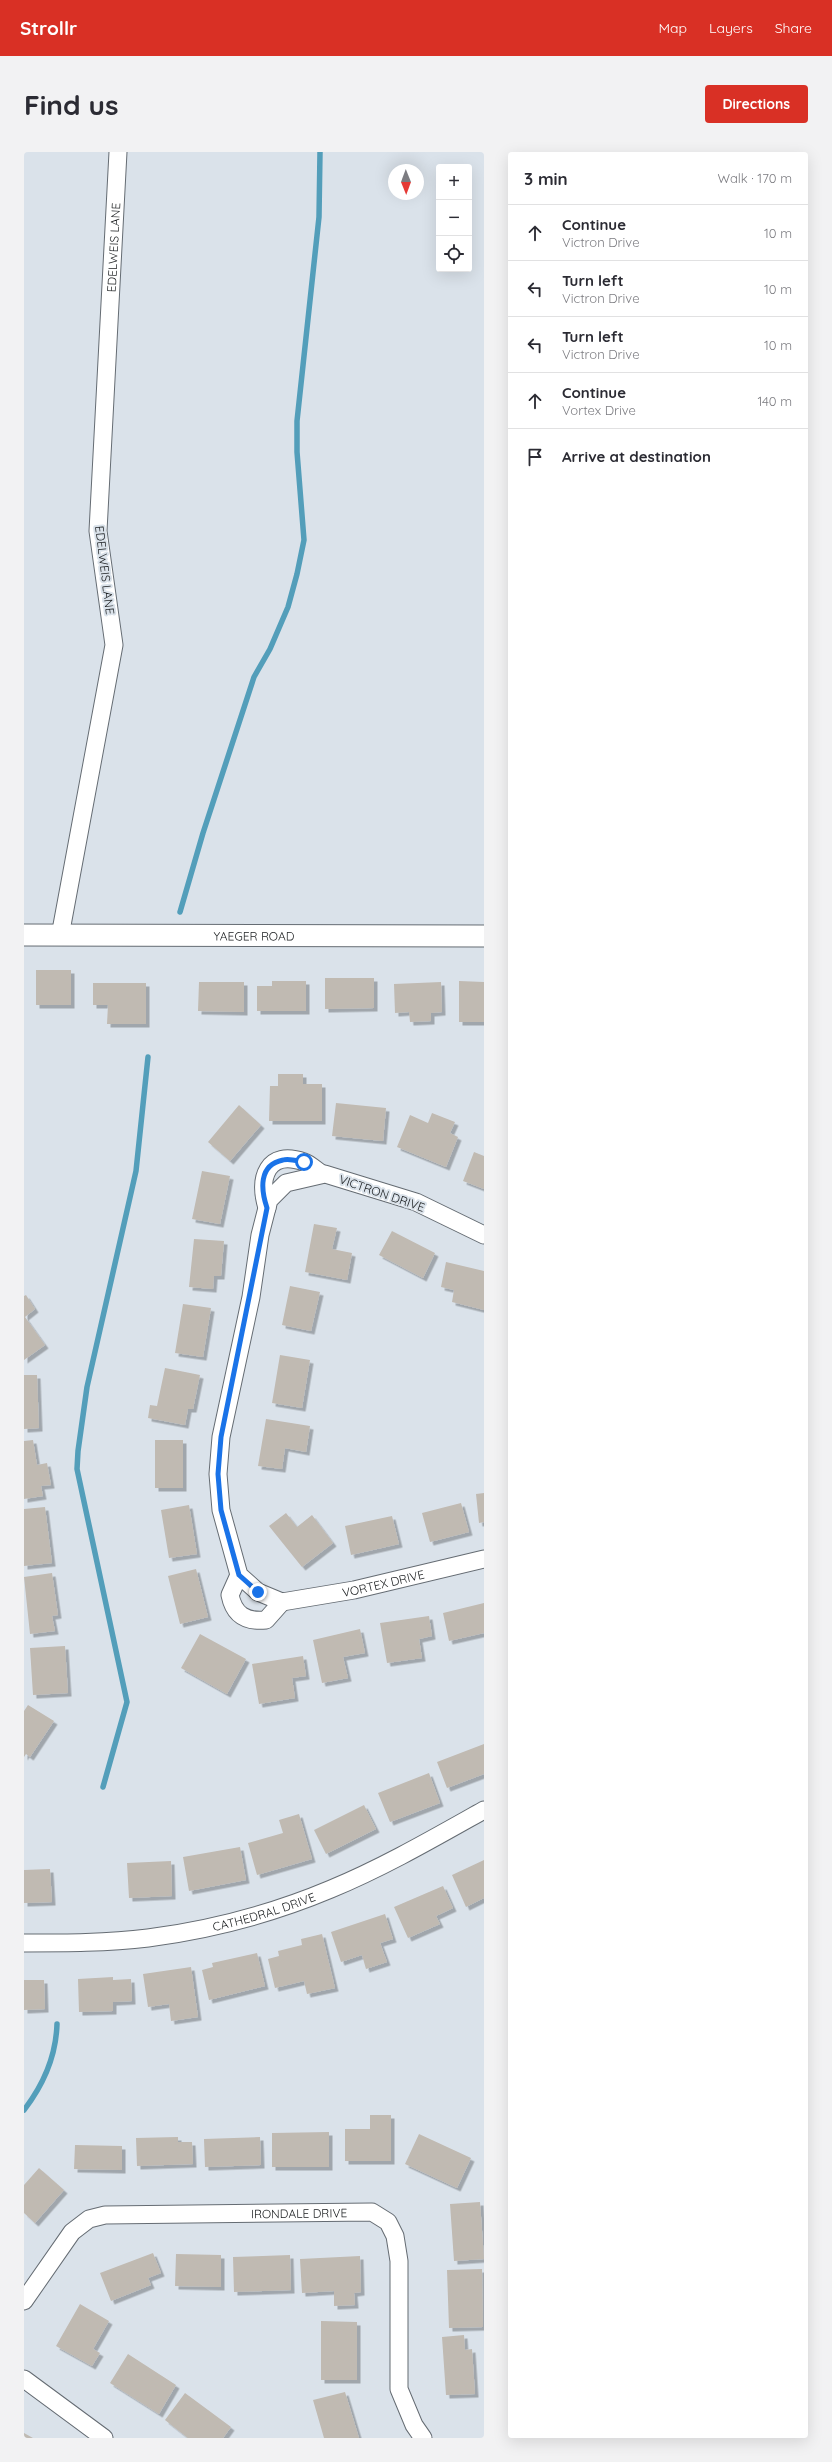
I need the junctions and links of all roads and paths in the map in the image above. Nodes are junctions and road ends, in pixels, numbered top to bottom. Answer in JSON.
{"nodes":[{"id":1,"x":118,"y":152,"type":"edge"},
{"id":2,"x":24,"y":935,"type":"edge"},
{"id":3,"x":60,"y":936,"type":"junction"},
{"id":4,"x":484,"y":936,"type":"edge"},
{"id":5,"x":322,"y":1174,"type":"junction"},
{"id":6,"x":267,"y":1208,"type":"junction"},
{"id":7,"x":484,"y":1235,"type":"edge"},
{"id":8,"x":484,"y":1559,"type":"edge"},
{"id":9,"x":239,"y":1575,"type":"junction"},
{"id":10,"x":282,"y":1602,"type":"junction"},
{"id":11,"x":484,"y":1810,"type":"edge"},
{"id":12,"x":24,"y":1943,"type":"edge"},
{"id":13,"x":24,"y":2301,"type":"edge"},
{"id":14,"x":24,"y":2379,"type":"edge"},
{"id":15,"x":104,"y":2438,"type":"edge"},
{"id":16,"x":424,"y":2438,"type":"edge"}],
"edges":[{"from":1,"to":3,"type":"street","name":"EDELWEIS LANE"},
{"from":2,"to":3,"type":"street","name":"YAEGER ROAD"},
{"from":3,"to":4,"type":"street","name":"YAEGER ROAD"},
{"from":5,"to":6,"type":"street","name":"VICTRON DRIVE"},
{"from":5,"to":6,"type":"street","name":"VICTRON DRIVE"},
{"from":5,"to":7,"type":"street","name":"VICTRON DRIVE"},
{"from":6,"to":9,"type":"street"},
{"from":8,"to":10,"type":"street","name":"VORTEX DRIVE"},
{"from":9,"to":10,"type":"street"},
{"from":9,"to":10,"type":"street"},
{"from":11,"to":12,"type":"street","name":"CATHEDRAL DRIVE"},
{"from":13,"to":16,"type":"street","name":"IRONDALE DRIVE"},
{"from":14,"to":15,"type":"street"}]}
